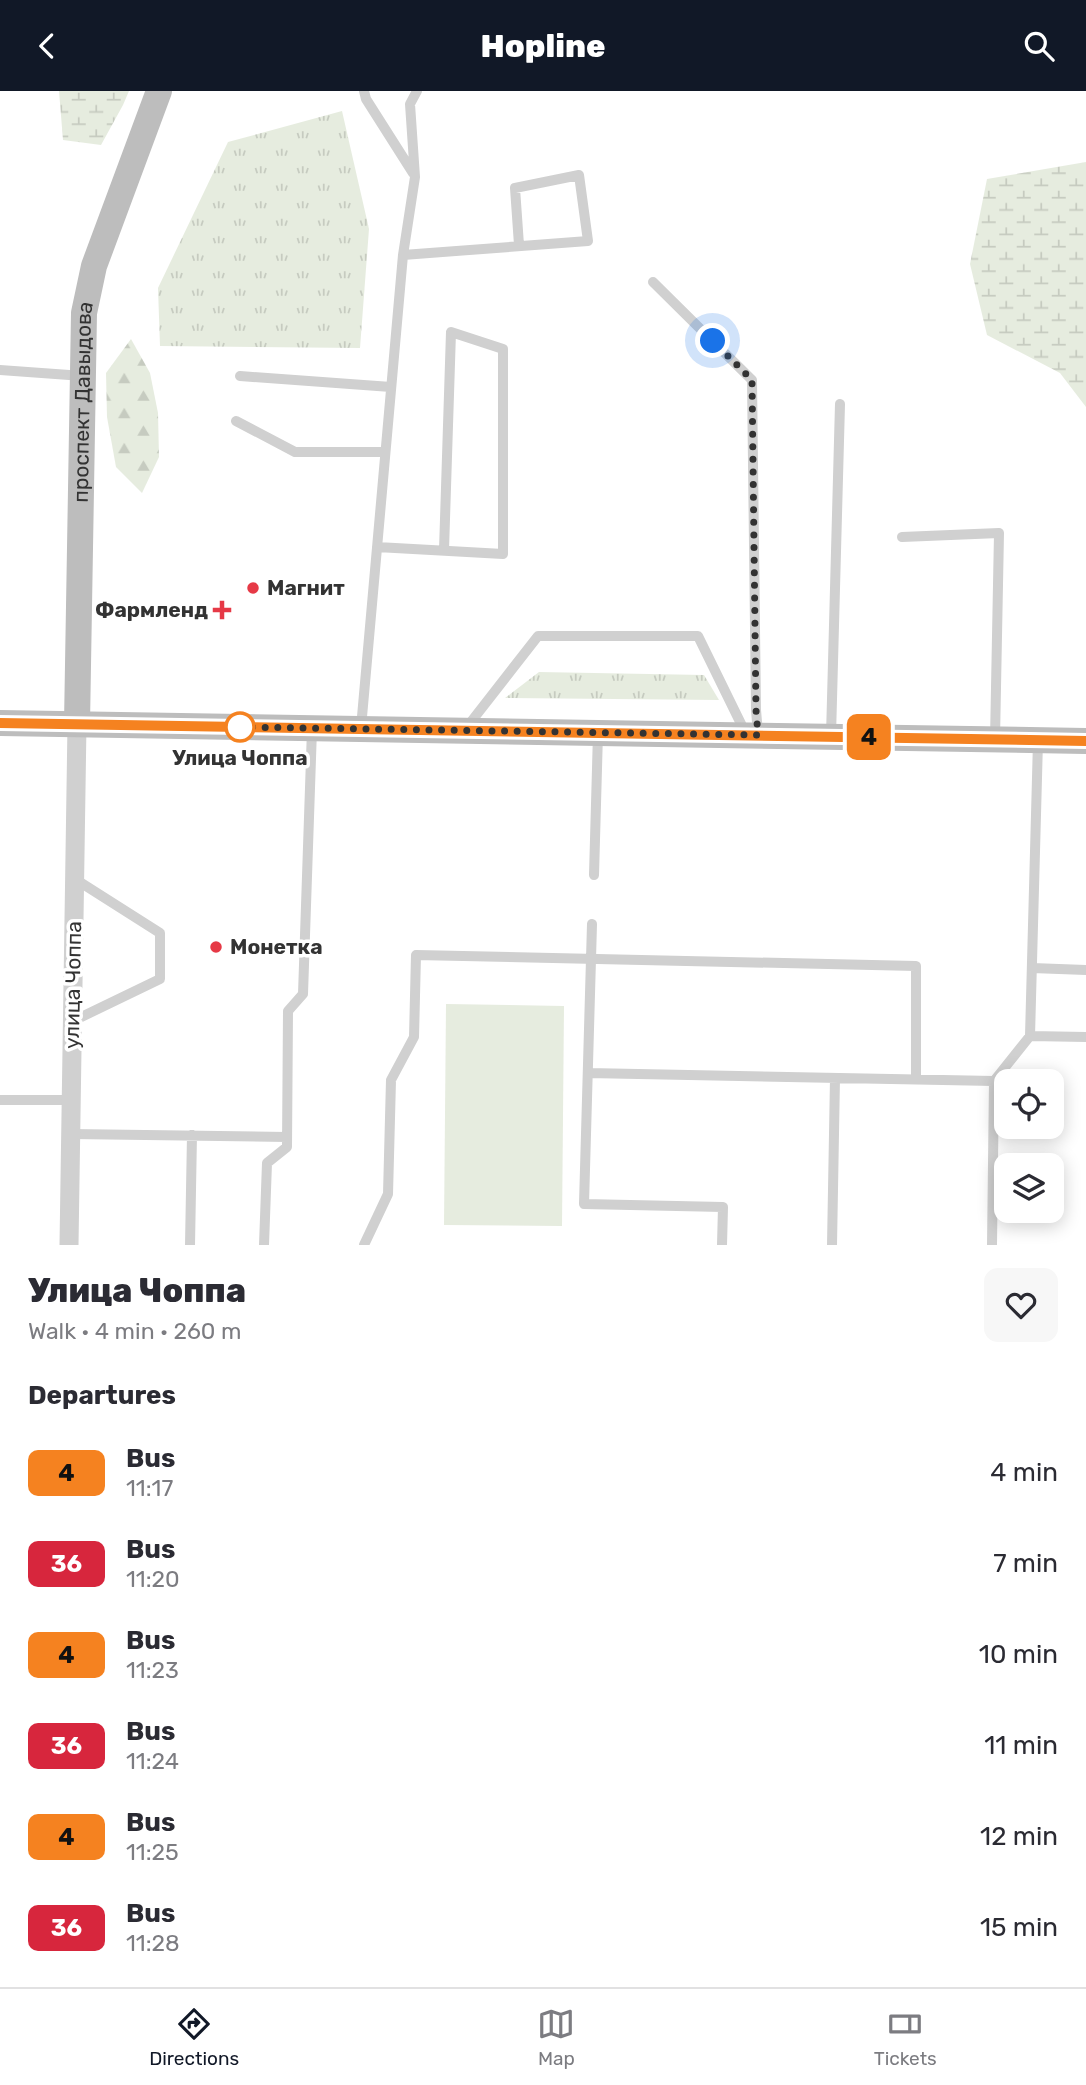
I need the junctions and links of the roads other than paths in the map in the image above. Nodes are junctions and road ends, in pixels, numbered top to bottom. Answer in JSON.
{"nodes":[{"id":1,"x":159,"y":91,"type":"edge"},
{"id":2,"x":364,"y":91,"type":"edge"},
{"id":3,"x":416,"y":91,"type":"edge"},
{"id":4,"x":415,"y":177,"type":"junction"},
{"id":5,"x":519,"y":245,"type":"junction"},
{"id":6,"x":404,"y":255,"type":"junction"},
{"id":7,"x":653,"y":282,"type":"dead end"},
{"id":8,"x":0,"y":370,"type":"edge"},
{"id":9,"x":83,"y":376,"type":"junction"},
{"id":10,"x":240,"y":376,"type":"dead end"},
{"id":11,"x":391,"y":387,"type":"junction"},
{"id":12,"x":840,"y":404,"type":"dead end"},
{"id":13,"x":236,"y":421,"type":"dead end"},
{"id":14,"x":385,"y":451,"type":"junction"},
{"id":15,"x":902,"y":537,"type":"dead end"},
{"id":16,"x":377,"y":547,"type":"junction"},
{"id":17,"x":444,"y":549,"type":"junction"},
{"id":18,"x":0,"y":723,"type":"edge"},
{"id":19,"x":77,"y":724,"type":"junction"},
{"id":20,"x":312,"y":728,"type":"junction"},
{"id":21,"x":361,"y":729,"type":"junction"},
{"id":22,"x":464,"y":731,"type":"junction"},
{"id":23,"x":598,"y":733,"type":"junction"},
{"id":24,"x":752,"y":735,"type":"junction"},
{"id":25,"x":831,"y":736,"type":"junction"},
{"id":26,"x":995,"y":739,"type":"junction"},
{"id":27,"x":1038,"y":740,"type":"junction"},
{"id":28,"x":1086,"y":741,"type":"edge"},
{"id":29,"x":594,"y":875,"type":"dead end"},
{"id":30,"x":74,"y":878,"type":"junction"},
{"id":31,"x":593,"y":924,"type":"dead end"},
{"id":32,"x":592,"y":959,"type":"junction"},
{"id":33,"x":1032,"y":968,"type":"junction"},
{"id":34,"x":1086,"y":970,"type":"edge"},
{"id":35,"x":72,"y":1021,"type":"junction"},
{"id":36,"x":1030,"y":1036,"type":"junction"},
{"id":37,"x":1086,"y":1037,"type":"edge"},
{"id":38,"x":1004,"y":1069,"type":"edge"},
{"id":39,"x":588,"y":1073,"type":"junction"},
{"id":40,"x":835,"y":1078,"type":"junction"},
{"id":41,"x":916,"y":1079,"type":"junction"},
{"id":42,"x":994,"y":1081,"type":"joint"},
{"id":43,"x":0,"y":1100,"type":"edge"},
{"id":44,"x":71,"y":1100,"type":"junction"},
{"id":45,"x":71,"y":1134,"type":"junction"},
{"id":46,"x":192,"y":1135,"type":"junction"},
{"id":47,"x":287,"y":1137,"type":"junction"},
{"id":48,"x":69,"y":1245,"type":"edge"},
{"id":49,"x":190,"y":1245,"type":"edge"},
{"id":50,"x":264,"y":1245,"type":"edge"},
{"id":51,"x":364,"y":1245,"type":"edge"},
{"id":52,"x":722,"y":1245,"type":"edge"},
{"id":53,"x":832,"y":1245,"type":"edge"},
{"id":54,"x":992,"y":1245,"type":"edge"}],
"edges":[{"from":1,"to":9,"type":"main road","name":"проспект Давыдова"},
{"from":2,"to":4,"type":"lane"},
{"from":3,"to":4,"type":"lane"},
{"from":4,"to":6,"type":"lane"},
{"from":5,"to":5,"type":"lane"},
{"from":5,"to":6,"type":"lane"},
{"from":6,"to":11,"type":"lane"},
{"from":7,"to":24,"type":"lane"},
{"from":8,"to":9,"type":"lane"},
{"from":9,"to":19,"type":"main road","name":"проспект Давыдова"},
{"from":10,"to":11,"type":"lane"},
{"from":11,"to":14,"type":"lane"},
{"from":12,"to":25,"type":"lane"},
{"from":13,"to":14,"type":"lane"},
{"from":14,"to":16,"type":"lane"},
{"from":15,"to":26,"type":"lane"},
{"from":16,"to":17,"type":"lane"},
{"from":16,"to":21,"type":"lane"},
{"from":17,"to":17,"type":"lane"},
{"from":18,"to":19,"type":"main road"},
{"from":19,"to":20,"type":"main road"},
{"from":19,"to":30,"type":"street","name":"улица Чоппа"},
{"from":20,"to":21,"type":"main road"},
{"from":20,"to":47,"type":"lane"},
{"from":21,"to":22,"type":"main road"},
{"from":22,"to":23,"type":"main road"},
{"from":22,"to":24,"type":"lane"},
{"from":23,"to":24,"type":"main road"},
{"from":23,"to":29,"type":"lane"},
{"from":24,"to":25,"type":"main road"},
{"from":25,"to":26,"type":"main road"},
{"from":26,"to":27,"type":"main road"},
{"from":27,"to":28,"type":"main road"},
{"from":27,"to":33,"type":"lane"},
{"from":30,"to":35,"type":"street","name":"улица Чоппа"},
{"from":30,"to":35,"type":"lane"},
{"from":31,"to":32,"type":"lane"},
{"from":32,"to":39,"type":"lane"},
{"from":32,"to":41,"type":"lane"},
{"from":32,"to":51,"type":"lane"},
{"from":33,"to":34,"type":"lane"},
{"from":33,"to":36,"type":"lane"},
{"from":35,"to":44,"type":"street","name":"улица Чоппа"},
{"from":36,"to":37,"type":"lane"},
{"from":36,"to":38,"type":"lane"},
{"from":39,"to":40,"type":"lane"},
{"from":39,"to":52,"type":"lane"},
{"from":40,"to":41,"type":"lane"},
{"from":40,"to":53,"type":"lane"},
{"from":41,"to":42,"type":"lane"},
{"from":42,"to":54,"type":"lane"},
{"from":43,"to":44,"type":"lane"},
{"from":44,"to":45,"type":"street","name":"улица Чоппа"},
{"from":45,"to":46,"type":"lane"},
{"from":45,"to":48,"type":"street","name":"улица Чоппа"},
{"from":46,"to":47,"type":"lane"},
{"from":46,"to":49,"type":"lane"},
{"from":47,"to":50,"type":"lane"}]}
